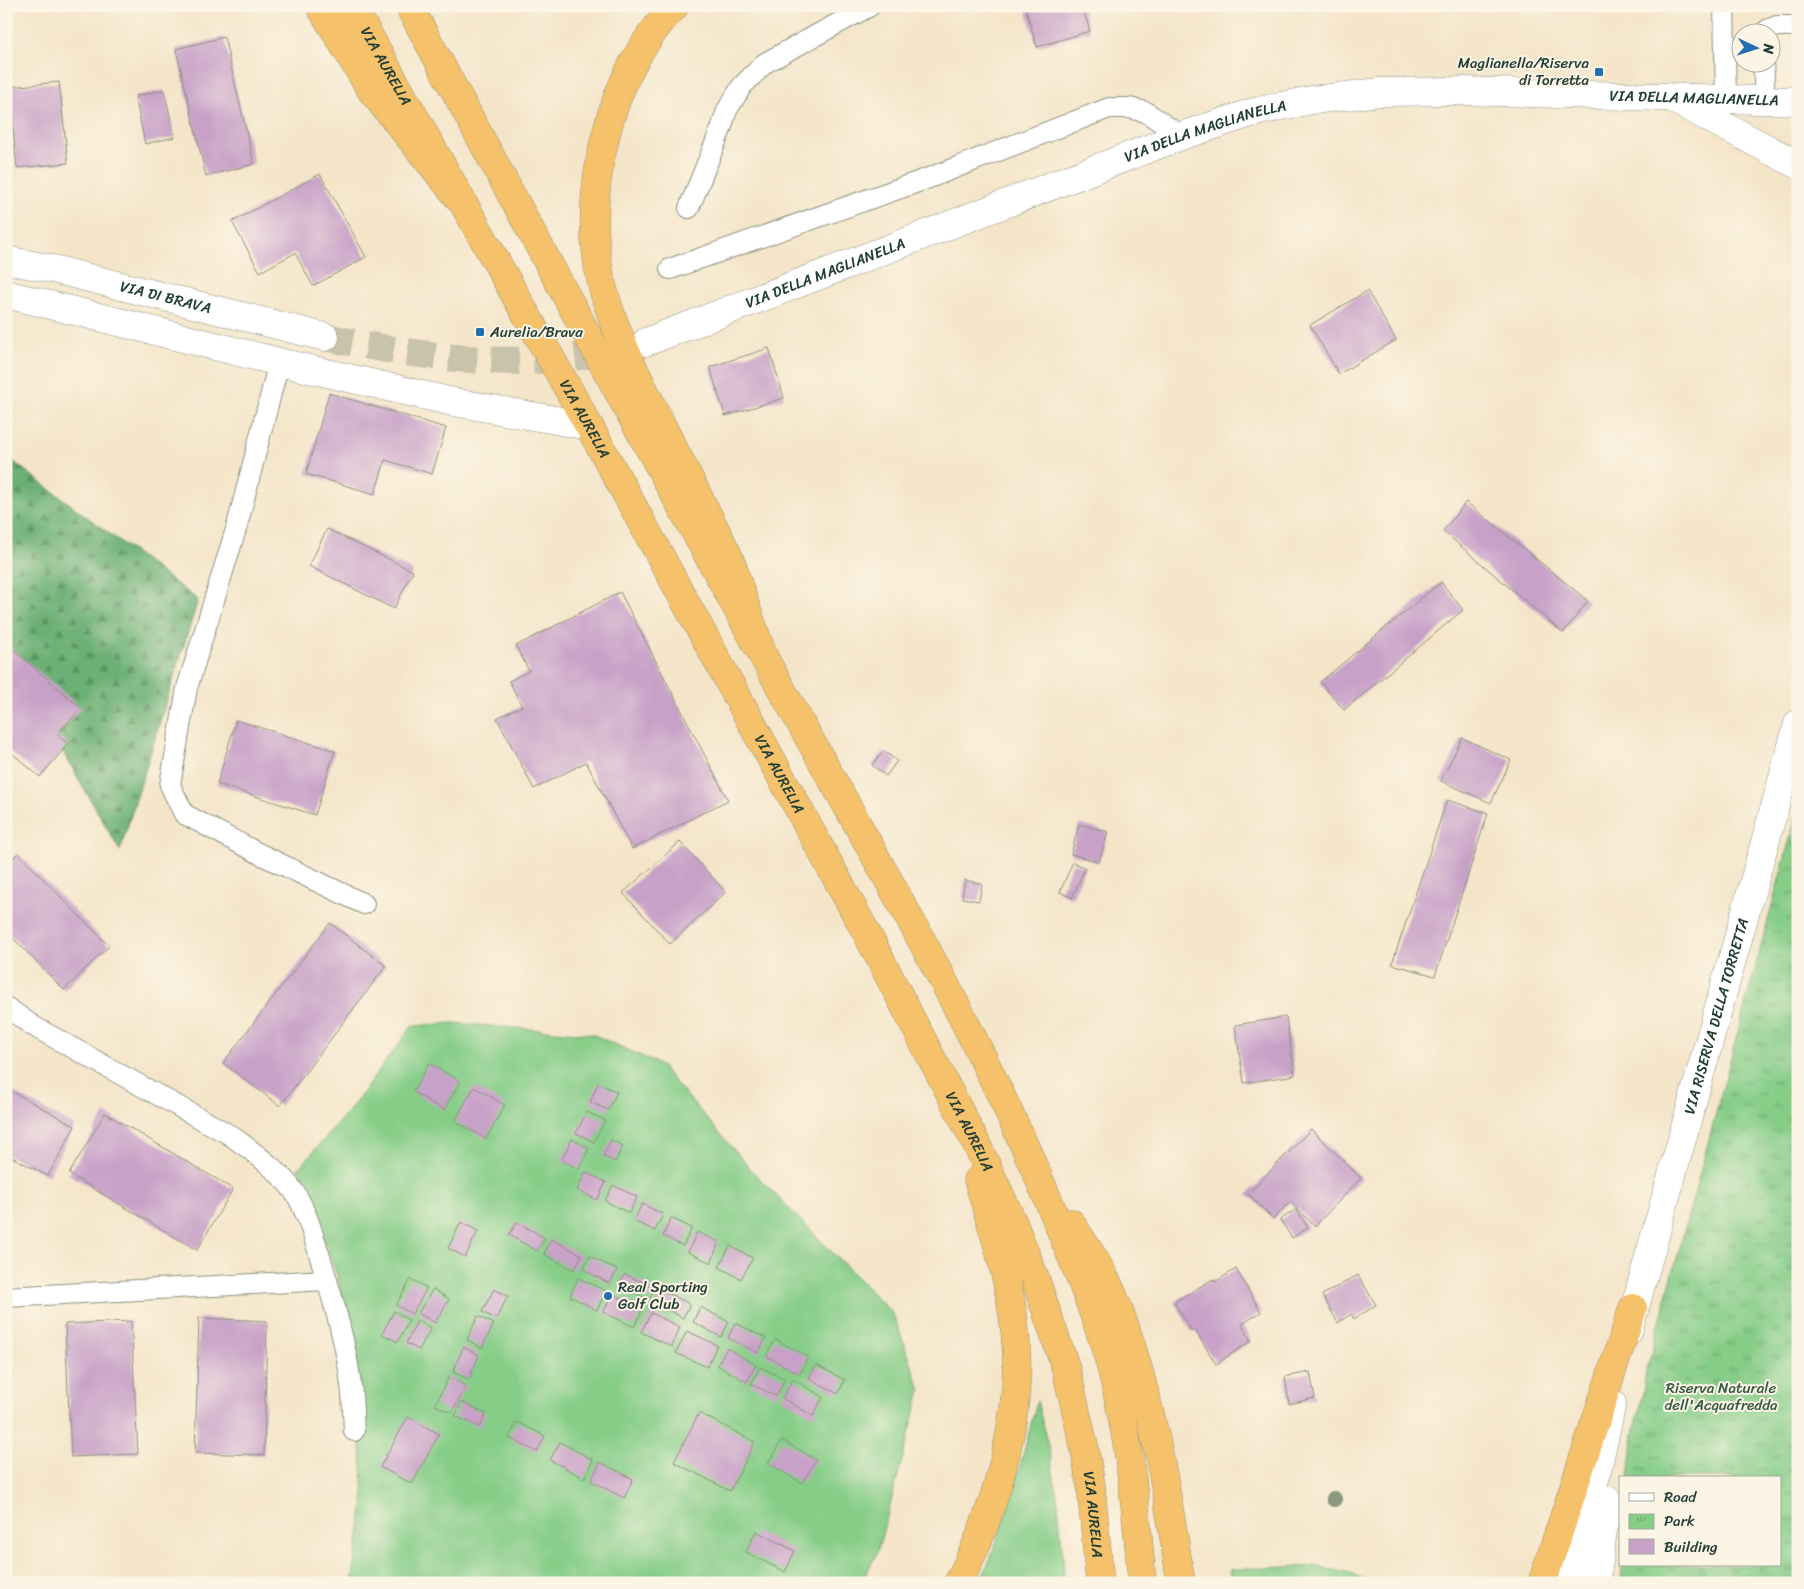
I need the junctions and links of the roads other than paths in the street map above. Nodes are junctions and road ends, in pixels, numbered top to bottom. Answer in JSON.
{"nodes":[{"id":1,"x":320,"y":6,"type":"edge"},
{"id":2,"x":352,"y":6,"type":"edge"},
{"id":3,"x":409,"y":6,"type":"edge"},
{"id":4,"x":675,"y":6,"type":"edge"},
{"id":5,"x":870,"y":6,"type":"edge"},
{"id":6,"x":1724,"y":6,"type":"edge"},
{"id":7,"x":1782,"y":26,"type":"edge"},
{"id":8,"x":1798,"y":26,"type":"edge"},
{"id":9,"x":1764,"y":72,"type":"edge"},
{"id":10,"x":1670,"y":97,"type":"junction"},
{"id":11,"x":1726,"y":99,"type":"junction"},
{"id":12,"x":1765,"y":100,"type":"junction"},
{"id":13,"x":1798,"y":101,"type":"edge"},
{"id":14,"x":1181,"y":136,"type":"junction"},
{"id":15,"x":1798,"y":164,"type":"edge"},
{"id":16,"x":458,"y":197,"type":"junction"},
{"id":17,"x":689,"y":208,"type":"dead end"},
{"id":18,"x":6,"y":260,"type":"edge"},
{"id":19,"x":670,"y":269,"type":"dead end"},
{"id":20,"x":6,"y":294,"type":"edge"},
{"id":21,"x":325,"y":336,"type":"tunnel mouth"},
{"id":22,"x":646,"y":342,"type":"tunnel mouth"},
{"id":23,"x":279,"y":362,"type":"junction"},
{"id":24,"x":589,"y":426,"type":"junction"},
{"id":25,"x":764,"y":658,"type":"junction"},
{"id":26,"x":1798,"y":724,"type":"edge"},
{"id":27,"x":364,"y":904,"type":"dead end"},
{"id":28,"x":6,"y":1007,"type":"edge"},
{"id":29,"x":954,"y":1100,"type":"junction"},
{"id":30,"x":1030,"y":1158,"type":"junction"},
{"id":31,"x":327,"y":1280,"type":"junction"},
{"id":32,"x":6,"y":1297,"type":"edge"},
{"id":33,"x":1633,"y":1308,"type":"junction"},
{"id":34,"x":354,"y":1431,"type":"dead end"},
{"id":35,"x":958,"y":1583,"type":"edge"},
{"id":36,"x":1100,"y":1583,"type":"edge"},
{"id":37,"x":1142,"y":1583,"type":"edge"},
{"id":38,"x":1181,"y":1583,"type":"edge"},
{"id":39,"x":1542,"y":1583,"type":"edge"},
{"id":40,"x":1572,"y":1583,"type":"edge"},
{"id":41,"x":1596,"y":1583,"type":"edge"}],
"edges":[{"from":1,"to":16,"type":"highway"},
{"from":2,"to":16,"type":"highway","name":"VIA AURELIA"},
{"from":3,"to":25,"type":"highway"},
{"from":4,"to":25,"type":"highway"},
{"from":5,"to":17,"type":"lane"},
{"from":6,"to":11,"type":"lane"},
{"from":7,"to":8,"type":"lane"},
{"from":9,"to":12,"type":"lane"},
{"from":10,"to":11,"type":"street","name":"VIA DELLA MAGLIANELLA"},
{"from":10,"to":14,"type":"street","name":"VIA DELLA MAGLIANELLA"},
{"from":10,"to":15,"type":"street"},
{"from":11,"to":12,"type":"street","name":"VIA DELLA MAGLIANELLA"},
{"from":12,"to":13,"type":"street","name":"VIA DELLA MAGLIANELLA"},
{"from":14,"to":19,"type":"lane"},
{"from":14,"to":22,"type":"street","name":"VIA DELLA MAGLIANELLA"},
{"from":16,"to":24,"type":"highway","name":"VIA AURELIA"},
{"from":18,"to":21,"type":"street","name":"VIA DI BRAVA"},
{"from":20,"to":23,"type":"street"},
{"from":23,"to":24,"type":"street"},
{"from":23,"to":27,"type":"lane"},
{"from":24,"to":29,"type":"highway","name":"VIA AURELIA"},
{"from":25,"to":30,"type":"highway"},
{"from":26,"to":33,"type":"street","name":"VIA RISERVA DELLA TORRETTA"},
{"from":28,"to":31,"type":"lane"},
{"from":29,"to":35,"type":"highway"},
{"from":29,"to":36,"type":"highway","name":"VIA AURELIA"},
{"from":30,"to":37,"type":"highway"},
{"from":30,"to":38,"type":"highway"},
{"from":31,"to":32,"type":"lane"},
{"from":31,"to":34,"type":"lane"},
{"from":33,"to":39,"type":"highway"},
{"from":33,"to":40,"type":"street"},
{"from":33,"to":41,"type":"street"}]}
